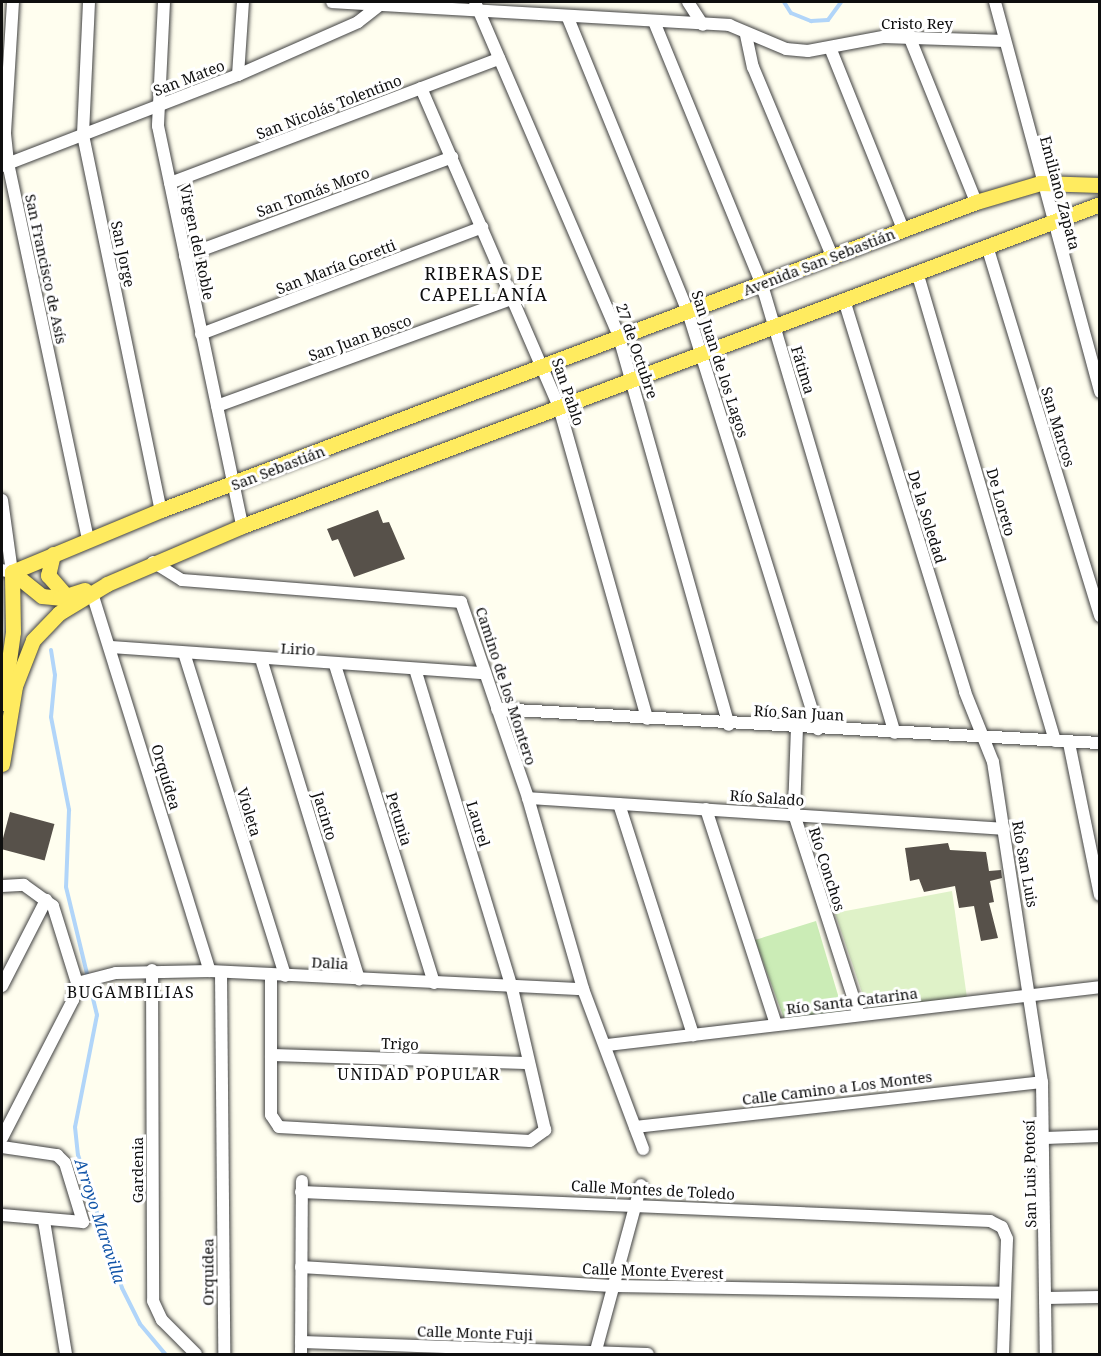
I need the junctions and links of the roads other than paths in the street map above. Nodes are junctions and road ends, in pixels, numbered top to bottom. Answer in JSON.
{"nodes":[{"id":1,"x":13,"y":2,"type":"edge"},
{"id":2,"x":89,"y":2,"type":"edge"},
{"id":3,"x":164,"y":2,"type":"edge"},
{"id":4,"x":243,"y":2,"type":"edge"},
{"id":5,"x":332,"y":2,"type":"edge"},
{"id":6,"x":688,"y":2,"type":"edge"},
{"id":7,"x":995,"y":2,"type":"edge"},
{"id":8,"x":477,"y":4,"type":"edge"},
{"id":9,"x":380,"y":5,"type":"junction"},
{"id":10,"x":568,"y":18,"type":"junction"},
{"id":11,"x":655,"y":24,"type":"junction"},
{"id":12,"x":703,"y":25,"type":"junction"},
{"id":13,"x":746,"y":35,"type":"junction"},
{"id":14,"x":909,"y":36,"type":"junction"},
{"id":15,"x":1005,"y":41,"type":"junction"},
{"id":16,"x":831,"y":50,"type":"junction"},
{"id":17,"x":499,"y":59,"type":"junction"},
{"id":18,"x":238,"y":75,"type":"junction"},
{"id":19,"x":422,"y":88,"type":"junction"},
{"id":20,"x":158,"y":105,"type":"junction"},
{"id":21,"x":83,"y":135,"type":"junction"},
{"id":22,"x":452,"y":157,"type":"junction"},
{"id":23,"x":5,"y":164,"type":"edge"},
{"id":24,"x":170,"y":183,"type":"junction"},
{"id":25,"x":1040,"y":183,"type":"junction"},
{"id":26,"x":1100,"y":185,"type":"edge"},
{"id":27,"x":976,"y":202,"type":"junction"},
{"id":28,"x":1100,"y":204,"type":"edge"},
{"id":29,"x":1052,"y":222,"type":"junction"},
{"id":30,"x":482,"y":227,"type":"junction"},
{"id":31,"x":903,"y":229,"type":"junction"},
{"id":32,"x":987,"y":246,"type":"junction"},
{"id":33,"x":185,"y":255,"type":"junction"},
{"id":34,"x":832,"y":256,"type":"junction"},
{"id":35,"x":917,"y":272,"type":"junction"},
{"id":36,"x":762,"y":285,"type":"junction"},
{"id":37,"x":513,"y":298,"type":"junction"},
{"id":38,"x":844,"y":300,"type":"junction"},
{"id":39,"x":688,"y":312,"type":"junction"},
{"id":40,"x":774,"y":326,"type":"junction"},
{"id":41,"x":201,"y":334,"type":"junction"},
{"id":42,"x":619,"y":337,"type":"junction"},
{"id":43,"x":703,"y":353,"type":"junction"},
{"id":44,"x":1096,"y":363,"type":"edge"},
{"id":45,"x":544,"y":366,"type":"junction"},
{"id":46,"x":633,"y":380,"type":"junction"},
{"id":47,"x":1100,"y":392,"type":"edge"},
{"id":48,"x":217,"y":406,"type":"junction"},
{"id":49,"x":559,"y":407,"type":"junction"},
{"id":50,"x":230,"y":486,"type":"junction"},
{"id":51,"x":2,"y":500,"type":"edge"},
{"id":52,"x":161,"y":510,"type":"junction"},
{"id":53,"x":242,"y":526,"type":"junction"},
{"id":54,"x":88,"y":540,"type":"junction"},
{"id":55,"x":6,"y":543,"type":"edge"},
{"id":56,"x":53,"y":554,"type":"junction"},
{"id":57,"x":153,"y":562,"type":"junction"},
{"id":58,"x":7,"y":571,"type":"edge"},
{"id":59,"x":107,"y":584,"type":"junction"},
{"id":60,"x":89,"y":595,"type":"junction"},
{"id":61,"x":66,"y":596,"type":"junction"},
{"id":62,"x":2,"y":606,"type":"edge"},
{"id":63,"x":1100,"y":616,"type":"edge"},
{"id":64,"x":110,"y":647,"type":"junction"},
{"id":65,"x":185,"y":656,"type":"junction"},
{"id":66,"x":262,"y":662,"type":"junction"},
{"id":67,"x":335,"y":665,"type":"junction"},
{"id":68,"x":415,"y":669,"type":"junction"},
{"id":69,"x":485,"y":673,"type":"junction"},
{"id":70,"x":497,"y":710,"type":"junction"},
{"id":71,"x":647,"y":719,"type":"junction"},
{"id":72,"x":729,"y":725,"type":"junction"},
{"id":73,"x":797,"y":727,"type":"junction"},
{"id":74,"x":818,"y":729,"type":"junction"},
{"id":75,"x":895,"y":733,"type":"junction"},
{"id":76,"x":7,"y":736,"type":"junction"},
{"id":77,"x":985,"y":741,"type":"junction"},
{"id":78,"x":1055,"y":741,"type":"junction"},
{"id":79,"x":1069,"y":743,"type":"junction"},
{"id":80,"x":1100,"y":743,"type":"edge"},
{"id":81,"x":2,"y":764,"type":"edge"},
{"id":82,"x":528,"y":798,"type":"junction"},
{"id":83,"x":619,"y":804,"type":"junction"},
{"id":84,"x":706,"y":809,"type":"junction"},
{"id":85,"x":794,"y":814,"type":"junction"},
{"id":86,"x":1004,"y":829,"type":"junction"},
{"id":87,"x":2,"y":886,"type":"edge"},
{"id":88,"x":1100,"y":895,"type":"edge"},
{"id":89,"x":46,"y":900,"type":"junction"},
{"id":90,"x":152,"y":970,"type":"junction"},
{"id":91,"x":216,"y":972,"type":"junction"},
{"id":92,"x":285,"y":976,"type":"junction"},
{"id":93,"x":271,"y":977,"type":"junction"},
{"id":94,"x":359,"y":980,"type":"junction"},
{"id":95,"x":79,"y":982,"type":"junction"},
{"id":96,"x":434,"y":982,"type":"junction"},
{"id":97,"x":2,"y":986,"type":"edge"},
{"id":98,"x":1100,"y":987,"type":"edge"},
{"id":99,"x":512,"y":988,"type":"junction"},
{"id":100,"x":583,"y":989,"type":"junction"},
{"id":101,"x":1032,"y":994,"type":"junction"},
{"id":102,"x":859,"y":1015,"type":"junction"},
{"id":103,"x":776,"y":1025,"type":"junction"},
{"id":104,"x":693,"y":1035,"type":"junction"},
{"id":105,"x":607,"y":1045,"type":"junction"},
{"id":106,"x":271,"y":1055,"type":"junction"},
{"id":107,"x":527,"y":1063,"type":"junction"},
{"id":108,"x":1042,"y":1082,"type":"junction"},
{"id":109,"x":635,"y":1126,"type":"junction"},
{"id":110,"x":1100,"y":1136,"type":"edge"},
{"id":111,"x":2,"y":1138,"type":"edge"},
{"id":112,"x":1045,"y":1138,"type":"junction"},
{"id":113,"x":2,"y":1147,"type":"edge"},
{"id":114,"x":643,"y":1149,"type":"dead end"},
{"id":115,"x":641,"y":1185,"type":"dead end"},
{"id":116,"x":638,"y":1203,"type":"junction"},
{"id":117,"x":5,"y":1217,"type":"edge"},
{"id":118,"x":44,"y":1221,"type":"junction"},
{"id":119,"x":301,"y":1267,"type":"junction"},
{"id":120,"x":615,"y":1286,"type":"junction"},
{"id":121,"x":1004,"y":1293,"type":"junction"},
{"id":122,"x":1100,"y":1297,"type":"edge"},
{"id":123,"x":1046,"y":1298,"type":"junction"},
{"id":124,"x":301,"y":1348,"type":"edge"},
{"id":125,"x":595,"y":1353,"type":"edge"},
{"id":126,"x":66,"y":1354,"type":"edge"},
{"id":127,"x":195,"y":1354,"type":"edge"},
{"id":128,"x":224,"y":1354,"type":"edge"},
{"id":129,"x":648,"y":1354,"type":"edge"},
{"id":130,"x":1003,"y":1354,"type":"edge"},
{"id":131,"x":1046,"y":1354,"type":"edge"}],
"edges":[{"from":1,"to":23,"type":"street","name":"San Francisco de Asís"},
{"from":2,"to":21,"type":"street","name":"San Jorge"},
{"from":3,"to":20,"type":"street","name":"Virgen del Roble"},
{"from":4,"to":18,"type":"street"},
{"from":5,"to":9,"type":"street","name":"Cristo Rey"},
{"from":6,"to":12,"type":"street"},
{"from":7,"to":15,"type":"street","name":"Emiliano Zapata"},
{"from":8,"to":9,"type":"street","name":"Cristo Rey"},
{"from":8,"to":10,"type":"street","name":"Cristo Rey"},
{"from":8,"to":17,"type":"street","name":"27 de Octubre"},
{"from":9,"to":18,"type":"street","name":"San Mateo"},
{"from":10,"to":11,"type":"street","name":"Cristo Rey"},
{"from":10,"to":39,"type":"street","name":"San Juan de los Lagos"},
{"from":11,"to":12,"type":"street","name":"Cristo Rey"},
{"from":11,"to":36,"type":"street","name":"Fátima"},
{"from":12,"to":13,"type":"street","name":"Cristo Rey"},
{"from":13,"to":16,"type":"street","name":"Cristo Rey"},
{"from":13,"to":34,"type":"street"},
{"from":14,"to":15,"type":"street","name":"Cristo Rey"},
{"from":14,"to":16,"type":"street","name":"Cristo Rey"},
{"from":14,"to":27,"type":"street"},
{"from":15,"to":25,"type":"street","name":"Emiliano Zapata"},
{"from":16,"to":31,"type":"street"},
{"from":17,"to":19,"type":"street","name":"San Nicolás Tolentino"},
{"from":17,"to":42,"type":"street","name":"27 de Octubre"},
{"from":18,"to":20,"type":"street","name":"San Mateo"},
{"from":19,"to":22,"type":"street","name":"San Pablo"},
{"from":19,"to":24,"type":"street","name":"San Nicolás Tolentino"},
{"from":20,"to":21,"type":"street","name":"San Mateo"},
{"from":20,"to":24,"type":"street","name":"Virgen del Roble"},
{"from":21,"to":23,"type":"street","name":"San Mateo"},
{"from":21,"to":52,"type":"street","name":"San Jorge"},
{"from":22,"to":30,"type":"street","name":"San Pablo"},
{"from":22,"to":33,"type":"street","name":"San Tomás Moro"},
{"from":23,"to":54,"type":"street","name":"San Francisco de Asís"},
{"from":24,"to":33,"type":"street","name":"Virgen del Roble"},
{"from":25,"to":26,"type":"main road","name":"Avenida San Sebastián"},
{"from":25,"to":27,"type":"main road","name":"Avenida San Sebastián"},
{"from":25,"to":29,"type":"street","name":"Emiliano Zapata"},
{"from":27,"to":31,"type":"main road","name":"Avenida San Sebastián"},
{"from":28,"to":29,"type":"main road"},
{"from":29,"to":32,"type":"main road"},
{"from":29,"to":44,"type":"street","name":"Emiliano Zapata"},
{"from":30,"to":37,"type":"street","name":"San Pablo"},
{"from":30,"to":41,"type":"street","name":"San María Goretti"},
{"from":31,"to":34,"type":"main road","name":"Avenida San Sebastián"},
{"from":32,"to":35,"type":"main road"},
{"from":32,"to":63,"type":"street","name":"San Marcos"},
{"from":33,"to":41,"type":"street","name":"Virgen del Roble"},
{"from":34,"to":36,"type":"main road","name":"Avenida San Sebastián"},
{"from":35,"to":38,"type":"main road"},
{"from":35,"to":78,"type":"street","name":"De Loreto"},
{"from":36,"to":39,"type":"main road","name":"Avenida San Sebastián"},
{"from":36,"to":40,"type":"street","name":"Fátima"},
{"from":37,"to":45,"type":"street","name":"San Pablo"},
{"from":37,"to":48,"type":"street","name":"San Juan Bosco"},
{"from":38,"to":40,"type":"main road"},
{"from":38,"to":77,"type":"street","name":"De la Soledad"},
{"from":39,"to":42,"type":"main road","name":"Avenida San Sebastián"},
{"from":39,"to":43,"type":"street","name":"San Juan de los Lagos"},
{"from":40,"to":43,"type":"main road"},
{"from":40,"to":75,"type":"street","name":"Fátima"},
{"from":41,"to":48,"type":"street","name":"Virgen del Roble"},
{"from":42,"to":45,"type":"main road","name":"Avenida San Sebastián"},
{"from":42,"to":46,"type":"street","name":"27 de Octubre"},
{"from":43,"to":46,"type":"main road"},
{"from":43,"to":74,"type":"street","name":"San Juan de los Lagos"},
{"from":44,"to":47,"type":"street","name":"Emiliano Zapata"},
{"from":45,"to":49,"type":"street","name":"San Pablo"},
{"from":45,"to":50,"type":"main road","name":"San Sebastián"},
{"from":46,"to":49,"type":"main road"},
{"from":46,"to":72,"type":"street","name":"27 de Octubre"},
{"from":48,"to":50,"type":"street","name":"Virgen del Roble"},
{"from":49,"to":53,"type":"main road"},
{"from":49,"to":71,"type":"street","name":"San Pablo"},
{"from":50,"to":52,"type":"main road","name":"San Sebastián"},
{"from":50,"to":53,"type":"street","name":"Virgen del Roble"},
{"from":51,"to":55,"type":"street"},
{"from":52,"to":54,"type":"main road","name":"San Sebastián"},
{"from":53,"to":57,"type":"main road"},
{"from":54,"to":56,"type":"main road","name":"San Sebastián"},
{"from":55,"to":58,"type":"street"},
{"from":56,"to":58,"type":"main road","name":"San Sebastián"},
{"from":56,"to":61,"type":"main road"},
{"from":57,"to":59,"type":"main road"},
{"from":57,"to":69,"type":"street","name":"Camino de los Montero"},
{"from":58,"to":61,"type":"main road"},
{"from":58,"to":62,"type":"main road"},
{"from":58,"to":76,"type":"main road"},
{"from":59,"to":60,"type":"main road"},
{"from":59,"to":61,"type":"main road"},
{"from":60,"to":64,"type":"street","name":"Orquídea"},
{"from":60,"to":76,"type":"main road"},
{"from":64,"to":65,"type":"street","name":"Lirio"},
{"from":64,"to":91,"type":"street","name":"Orquídea"},
{"from":65,"to":66,"type":"street","name":"Lirio"},
{"from":65,"to":92,"type":"street","name":"Violeta"},
{"from":66,"to":67,"type":"street","name":"Lirio"},
{"from":66,"to":94,"type":"street","name":"Jacinto"},
{"from":67,"to":68,"type":"street","name":"Lirio"},
{"from":67,"to":96,"type":"street","name":"Petunia"},
{"from":68,"to":69,"type":"street","name":"Lirio"},
{"from":68,"to":99,"type":"street","name":"Laurel"},
{"from":69,"to":70,"type":"street","name":"Camino de los Montero"},
{"from":70,"to":71,"type":"street","name":"Río San Juan"},
{"from":70,"to":82,"type":"street","name":"Camino de los Montero"},
{"from":71,"to":72,"type":"street","name":"Río San Juan"},
{"from":72,"to":73,"type":"street","name":"Río San Juan"},
{"from":73,"to":74,"type":"street","name":"Río San Juan"},
{"from":73,"to":85,"type":"street","name":"Río Conchos"},
{"from":74,"to":75,"type":"street","name":"Río San Juan"},
{"from":75,"to":77,"type":"street","name":"Río San Juan"},
{"from":76,"to":81,"type":"main road"},
{"from":77,"to":78,"type":"street","name":"Río San Juan"},
{"from":77,"to":86,"type":"street","name":"Río San Luis"},
{"from":78,"to":79,"type":"street","name":"Río San Juan"},
{"from":79,"to":80,"type":"street","name":"Río San Juan"},
{"from":79,"to":88,"type":"street"},
{"from":82,"to":83,"type":"street","name":"Río Salado"},
{"from":82,"to":100,"type":"street","name":"Camino de los Montero"},
{"from":83,"to":84,"type":"street","name":"Río Salado"},
{"from":83,"to":104,"type":"street"},
{"from":84,"to":85,"type":"street","name":"Río Salado"},
{"from":84,"to":103,"type":"street"},
{"from":85,"to":86,"type":"street","name":"Río Salado"},
{"from":85,"to":102,"type":"street","name":"Río Conchos"},
{"from":86,"to":101,"type":"street","name":"Río San Luis"},
{"from":87,"to":89,"type":"street"},
{"from":89,"to":95,"type":"street"},
{"from":89,"to":97,"type":"street"},
{"from":90,"to":91,"type":"street","name":"Dalia"},
{"from":90,"to":95,"type":"street","name":"Dalia"},
{"from":90,"to":127,"type":"street","name":"Gardenia"},
{"from":91,"to":93,"type":"street","name":"Dalia"},
{"from":91,"to":128,"type":"street","name":"Orquídea"},
{"from":92,"to":93,"type":"street","name":"Dalia"},
{"from":92,"to":94,"type":"street","name":"Dalia"},
{"from":93,"to":106,"type":"street"},
{"from":94,"to":96,"type":"street","name":"Dalia"},
{"from":95,"to":111,"type":"street"},
{"from":96,"to":99,"type":"street","name":"Dalia"},
{"from":98,"to":101,"type":"street","name":"Río Santa Catarina"},
{"from":99,"to":100,"type":"street","name":"Dalia"},
{"from":99,"to":107,"type":"street","name":"Laurel"},
{"from":100,"to":105,"type":"street","name":"Camino de los Montero"},
{"from":101,"to":102,"type":"street","name":"Río Santa Catarina"},
{"from":101,"to":108,"type":"street","name":"San Luis Potosí"},
{"from":102,"to":103,"type":"street","name":"Río Santa Catarina"},
{"from":103,"to":104,"type":"street","name":"Río Santa Catarina"},
{"from":104,"to":105,"type":"street","name":"Río Santa Catarina"},
{"from":105,"to":109,"type":"street","name":"Camino de los Montero"},
{"from":106,"to":107,"type":"street","name":"Trigo"},
{"from":106,"to":107,"type":"street","name":"Laurel"},
{"from":108,"to":109,"type":"street","name":"Calle Camino a Los Montes"},
{"from":108,"to":112,"type":"street","name":"San Luis Potosí"},
{"from":109,"to":114,"type":"street","name":"Camino de los Montero"},
{"from":110,"to":112,"type":"street"},
{"from":112,"to":123,"type":"street","name":"San Luis Potosí"},
{"from":113,"to":118,"type":"street"},
{"from":115,"to":116,"type":"street"},
{"from":116,"to":119,"type":"street","name":"Calle Montes de Toledo"},
{"from":116,"to":120,"type":"street"},
{"from":116,"to":121,"type":"street","name":"Calle Montes de Toledo"},
{"from":117,"to":118,"type":"street"},
{"from":118,"to":126,"type":"street"},
{"from":119,"to":120,"type":"street","name":"Calle Monte Everest"},
{"from":119,"to":124,"type":"street"},
{"from":120,"to":121,"type":"street","name":"Calle Monte Everest"},
{"from":120,"to":125,"type":"street"},
{"from":121,"to":130,"type":"street"},
{"from":122,"to":123,"type":"street"},
{"from":123,"to":131,"type":"street","name":"San Luis Potosí"},
{"from":124,"to":125,"type":"street","name":"Calle Monte Fuji"},
{"from":125,"to":129,"type":"street","name":"Calle Monte Fuji"}]}
